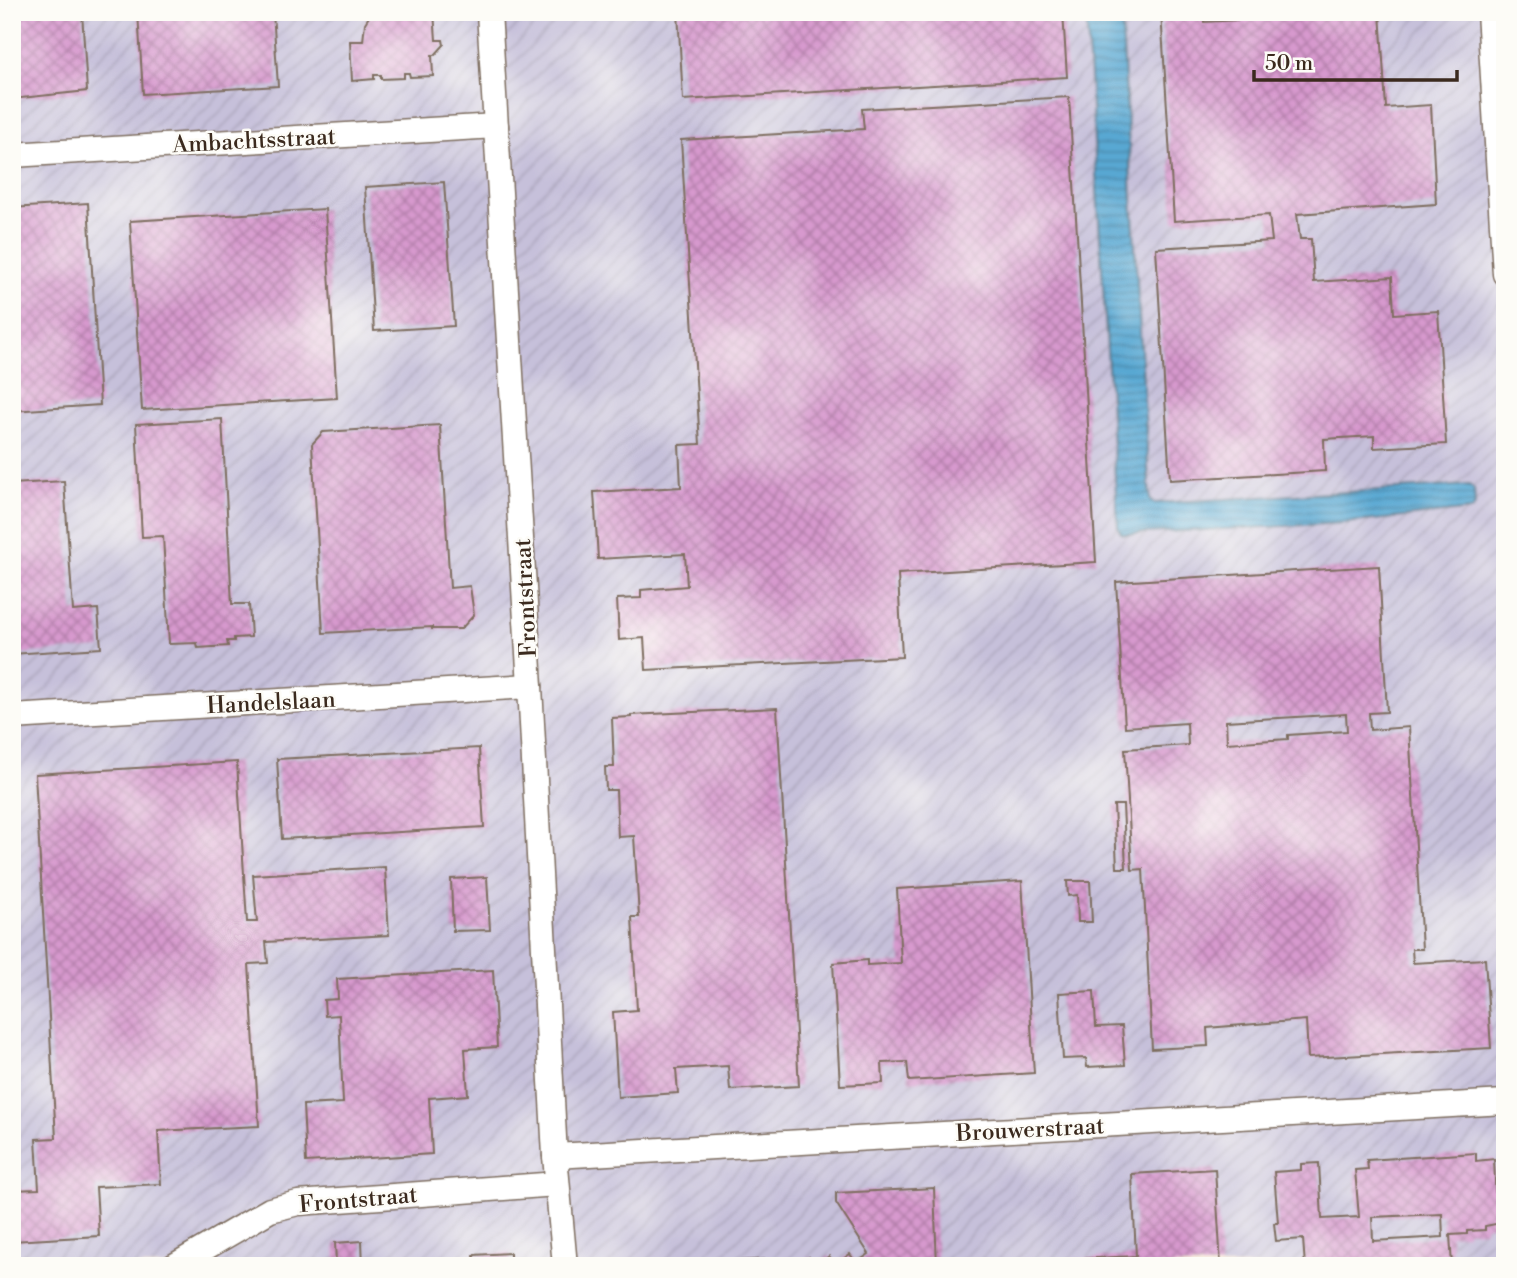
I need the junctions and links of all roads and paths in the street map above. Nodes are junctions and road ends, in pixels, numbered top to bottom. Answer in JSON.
{"nodes":[{"id":1,"x":489,"y":12,"type":"edge"},
{"id":2,"x":1489,"y":12,"type":"edge"},
{"id":3,"x":496,"y":126,"type":"junction"},
{"id":4,"x":12,"y":155,"type":"edge"},
{"id":5,"x":1505,"y":274,"type":"edge"},
{"id":6,"x":530,"y":686,"type":"junction"},
{"id":7,"x":12,"y":717,"type":"edge"},
{"id":8,"x":1505,"y":1102,"type":"edge"},
{"id":9,"x":555,"y":1156,"type":"junction"},
{"id":10,"x":557,"y":1184,"type":"junction"},
{"id":11,"x":174,"y":1266,"type":"edge"},
{"id":12,"x":565,"y":1266,"type":"edge"}],
"edges":[{"from":1,"to":3,"type":"street","name":"Frontstraat"},
{"from":2,"to":5,"type":"street"},
{"from":3,"to":4,"type":"street","name":"Ambachtsstraat"},
{"from":3,"to":6,"type":"street","name":"Frontstraat"},
{"from":6,"to":7,"type":"street","name":"Handelslaan"},
{"from":6,"to":9,"type":"street","name":"Frontstraat"},
{"from":8,"to":9,"type":"street","name":"Brouwerstraat"},
{"from":9,"to":10,"type":"street","name":"Frontstraat"},
{"from":10,"to":11,"type":"street","name":"Frontstraat"},
{"from":10,"to":12,"type":"street","name":"Frontstraat"}]}
